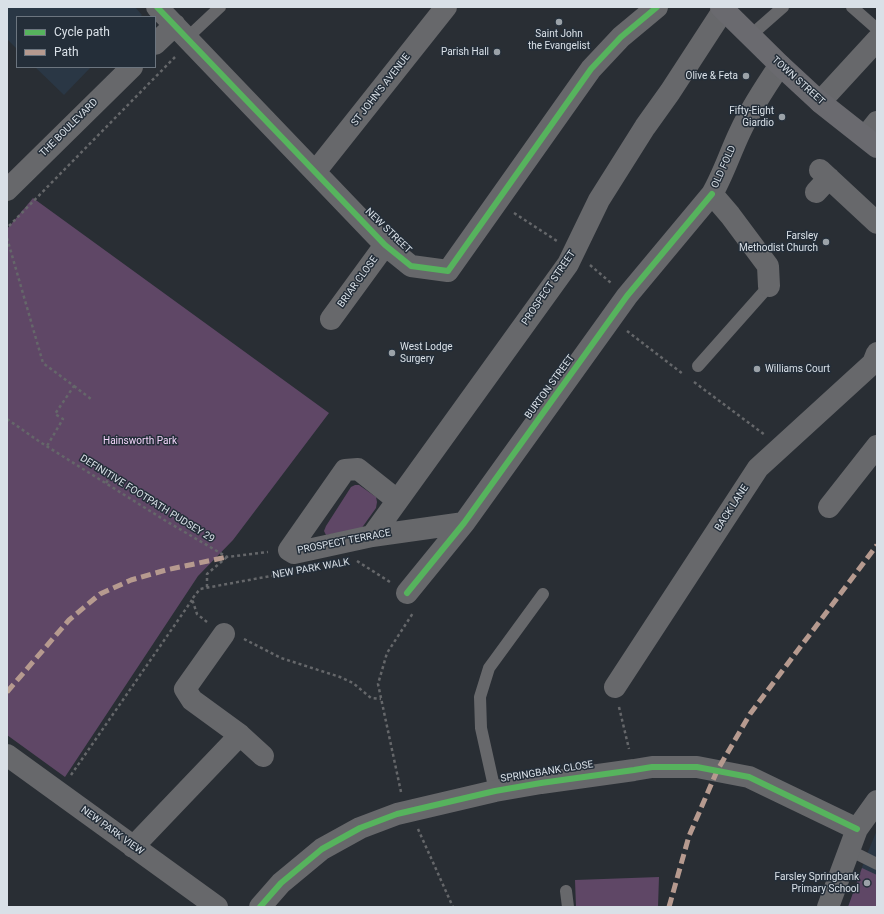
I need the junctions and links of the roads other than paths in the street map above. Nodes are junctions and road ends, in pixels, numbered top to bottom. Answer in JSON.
{"nodes":[{"id":1,"x":157,"y":7,"type":"edge"},
{"id":2,"x":220,"y":7,"type":"edge"},
{"id":3,"x":446,"y":7,"type":"edge"},
{"id":4,"x":657,"y":7,"type":"edge"},
{"id":5,"x":783,"y":7,"type":"edge"},
{"id":6,"x":852,"y":7,"type":"edge"},
{"id":7,"x":723,"y":8,"type":"edge"},
{"id":8,"x":877,"y":29,"type":"edge"},
{"id":9,"x":184,"y":35,"type":"junction"},
{"id":10,"x":750,"y":36,"type":"junction"},
{"id":11,"x":877,"y":40,"type":"edge"},
{"id":12,"x":156,"y":44,"type":"edge"},
{"id":13,"x":780,"y":65,"type":"junction"},
{"id":14,"x":131,"y":68,"type":"edge"},
{"id":15,"x":820,"y":102,"type":"junction"},
{"id":16,"x":873,"y":135,"type":"edge"},
{"id":17,"x":315,"y":172,"type":"junction"},
{"id":18,"x":822,"y":180,"type":"dead end"},
{"id":19,"x":7,"y":190,"type":"edge"},
{"id":20,"x":712,"y":194,"type":"junction"},
{"id":21,"x":877,"y":223,"type":"edge"},
{"id":22,"x":385,"y":244,"type":"junction"},
{"id":23,"x":769,"y":286,"type":"joint"},
{"id":24,"x":332,"y":319,"type":"dead end"},
{"id":25,"x":877,"y":353,"type":"edge"},
{"id":26,"x":698,"y":366,"type":"dead end"},
{"id":27,"x":877,"y":446,"type":"edge"},
{"id":28,"x":398,"y":500,"type":"junction"},
{"id":29,"x":829,"y":507,"type":"dead end"},
{"id":30,"x":464,"y":523,"type":"junction"},
{"id":31,"x":372,"y":536,"type":"junction"},
{"id":32,"x":407,"y":593,"type":"road end"},
{"id":33,"x":543,"y":594,"type":"dead end"},
{"id":34,"x":224,"y":634,"type":"road end"},
{"id":35,"x":615,"y":687,"type":"road end"},
{"id":36,"x":240,"y":735,"type":"junction"},
{"id":37,"x":7,"y":755,"type":"edge"},
{"id":38,"x":264,"y":756,"type":"dead end"},
{"id":39,"x":495,"y":791,"type":"junction"},
{"id":40,"x":877,"y":801,"type":"edge"},
{"id":41,"x":857,"y":828,"type":"junction"},
{"id":42,"x":133,"y":847,"type":"junction"},
{"id":43,"x":849,"y":850,"type":"junction"},
{"id":44,"x":877,"y":864,"type":"edge"},
{"id":45,"x":566,"y":891,"type":"dead end"},
{"id":46,"x":217,"y":907,"type":"edge"},
{"id":47,"x":260,"y":907,"type":"edge"},
{"id":48,"x":568,"y":907,"type":"edge"},
{"id":49,"x":828,"y":907,"type":"edge"}],
"edges":[{"from":1,"to":9,"type":"street","name":"NEW STREET"},
{"from":2,"to":9,"type":"lane"},
{"from":3,"to":17,"type":"street","name":"ST JOHN'S AVENUE"},
{"from":4,"to":22,"type":"street","name":"NEW STREET"},
{"from":5,"to":10,"type":"lane"},
{"from":6,"to":8,"type":"lane"},
{"from":7,"to":10,"type":"main road","name":"TOWN STREET"},
{"from":7,"to":28,"type":"street","name":"PROSPECT STREET"},
{"from":9,"to":12,"type":"street"},
{"from":9,"to":17,"type":"street","name":"NEW STREET"},
{"from":10,"to":13,"type":"main road","name":"TOWN STREET"},
{"from":11,"to":15,"type":"street"},
{"from":13,"to":15,"type":"main road","name":"TOWN STREET"},
{"from":13,"to":20,"type":"street","name":"OLD FOLD"},
{"from":14,"to":19,"type":"street","name":"THE BOULEVARD"},
{"from":15,"to":16,"type":"main road","name":"TOWN STREET"},
{"from":17,"to":22,"type":"street","name":"NEW STREET"},
{"from":18,"to":21,"type":"street"},
{"from":20,"to":23,"type":"street","name":"OLD FOLD"},
{"from":20,"to":30,"type":"street","name":"BURTON STREET"},
{"from":22,"to":24,"type":"street","name":"BRIAR CLOSE"},
{"from":23,"to":26,"type":"lane"},
{"from":25,"to":35,"type":"street","name":"BACK LANE"},
{"from":27,"to":29,"type":"street"},
{"from":28,"to":31,"type":"street","name":"PROSPECT STREET"},
{"from":28,"to":31,"type":"street","name":"PROSPECT TERRACE"},
{"from":30,"to":31,"type":"street","name":"PROSPECT TERRACE"},
{"from":30,"to":32,"type":"street","name":"BURTON STREET"},
{"from":33,"to":39,"type":"lane"},
{"from":34,"to":36,"type":"street"},
{"from":36,"to":38,"type":"street"},
{"from":36,"to":42,"type":"street"},
{"from":37,"to":42,"type":"street","name":"NEW PARK VIEW"},
{"from":39,"to":41,"type":"street","name":"SPRINGBANK CLOSE"},
{"from":39,"to":47,"type":"street","name":"SPRINGBANK CLOSE"},
{"from":40,"to":41,"type":"street"},
{"from":41,"to":43,"type":"street"},
{"from":42,"to":46,"type":"street","name":"NEW PARK VIEW"},
{"from":43,"to":44,"type":"lane"},
{"from":43,"to":49,"type":"street"},
{"from":45,"to":48,"type":"lane"}]}
